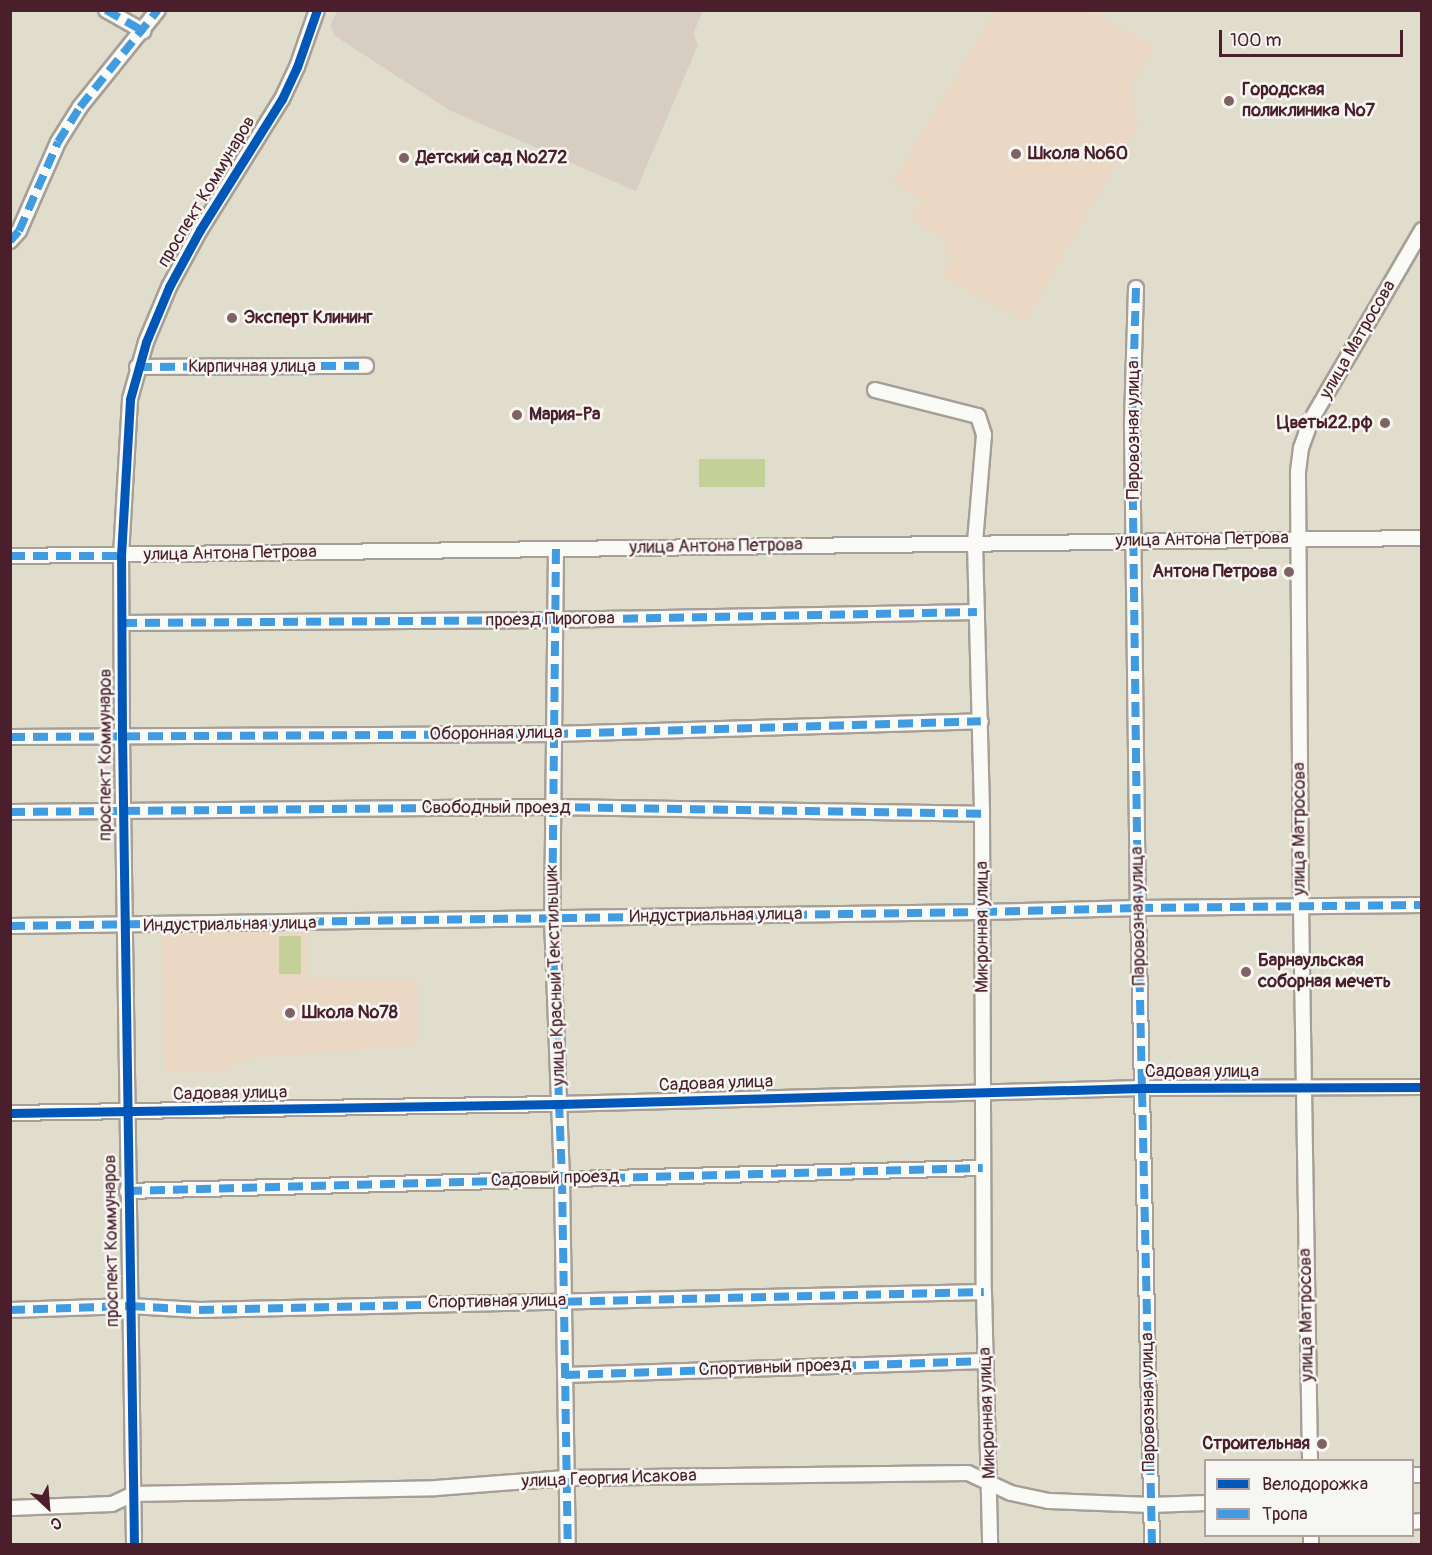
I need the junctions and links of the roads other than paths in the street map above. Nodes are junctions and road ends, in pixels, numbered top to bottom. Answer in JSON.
{"nodes":[{"id":1,"x":106,"y":10,"type":"edge"},
{"id":2,"x":158,"y":10,"type":"edge"},
{"id":3,"x":317,"y":10,"type":"edge"},
{"id":4,"x":142,"y":31,"type":"junction"},
{"id":5,"x":1422,"y":230,"type":"edge"},
{"id":6,"x":10,"y":241,"type":"edge"},
{"id":7,"x":1136,"y":288,"type":"dead end"},
{"id":8,"x":366,"y":366,"type":"dead end"},
{"id":9,"x":137,"y":367,"type":"junction"},
{"id":10,"x":875,"y":390,"type":"dead end"},
{"id":11,"x":1422,"y":538,"type":"edge"},
{"id":12,"x":1298,"y":539,"type":"junction"},
{"id":13,"x":1134,"y":541,"type":"junction"},
{"id":14,"x":975,"y":543,"type":"junction"},
{"id":15,"x":556,"y":549,"type":"junction"},
{"id":16,"x":10,"y":556,"type":"edge"},
{"id":17,"x":121,"y":556,"type":"junction"},
{"id":18,"x":977,"y":612,"type":"junction"},
{"id":19,"x":554,"y":620,"type":"junction"},
{"id":20,"x":122,"y":623,"type":"junction"},
{"id":21,"x":981,"y":721,"type":"junction"},
{"id":22,"x":553,"y":734,"type":"junction"},
{"id":23,"x":10,"y":737,"type":"edge"},
{"id":24,"x":122,"y":737,"type":"junction"},
{"id":25,"x":552,"y":807,"type":"junction"},
{"id":26,"x":123,"y":810,"type":"junction"},
{"id":27,"x":10,"y":812,"type":"edge"},
{"id":28,"x":982,"y":814,"type":"junction"},
{"id":29,"x":1422,"y":905,"type":"edge"},
{"id":30,"x":1301,"y":907,"type":"junction"},
{"id":31,"x":1138,"y":908,"type":"junction"},
{"id":32,"x":982,"y":912,"type":"junction"},
{"id":33,"x":552,"y":919,"type":"junction"},
{"id":34,"x":10,"y":927,"type":"edge"},
{"id":35,"x":124,"y":927,"type":"junction"},
{"id":36,"x":1422,"y":1087,"type":"edge"},
{"id":37,"x":1142,"y":1088,"type":"junction"},
{"id":38,"x":1304,"y":1088,"type":"junction"},
{"id":39,"x":983,"y":1093,"type":"junction"},
{"id":40,"x":560,"y":1104,"type":"junction"},
{"id":41,"x":127,"y":1112,"type":"junction"},
{"id":42,"x":10,"y":1113,"type":"edge"},
{"id":43,"x":984,"y":1168,"type":"junction"},
{"id":44,"x":562,"y":1179,"type":"junction"},
{"id":45,"x":128,"y":1191,"type":"junction"},
{"id":46,"x":984,"y":1292,"type":"junction"},
{"id":47,"x":562,"y":1300,"type":"junction"},
{"id":48,"x":130,"y":1306,"type":"junction"},
{"id":49,"x":10,"y":1310,"type":"edge"},
{"id":50,"x":986,"y":1361,"type":"junction"},
{"id":51,"x":565,"y":1375,"type":"junction"},
{"id":52,"x":1310,"y":1459,"type":"edge"},
{"id":53,"x":566,"y":1478,"type":"junction"},
{"id":54,"x":990,"y":1482,"type":"junction"},
{"id":55,"x":133,"y":1494,"type":"junction"},
{"id":56,"x":1204,"y":1503,"type":"edge"},
{"id":57,"x":1151,"y":1505,"type":"junction"},
{"id":58,"x":10,"y":1508,"type":"edge"},
{"id":59,"x":134,"y":1545,"type":"edge"},
{"id":60,"x":568,"y":1545,"type":"edge"},
{"id":61,"x":990,"y":1545,"type":"edge"},
{"id":62,"x":1152,"y":1545,"type":"edge"}],
"edges":[{"from":1,"to":4,"type":"street"},
{"from":2,"to":4,"type":"street"},
{"from":3,"to":9,"type":"street","name":"проспект Коммунаров"},
{"from":4,"to":6,"type":"street"},
{"from":5,"to":12,"type":"street","name":"улица Матросова"},
{"from":7,"to":13,"type":"street","name":"Паровозная улица"},
{"from":8,"to":9,"type":"street","name":"Кирпичная улица"},
{"from":9,"to":17,"type":"street","name":"проспект Коммунаров"},
{"from":10,"to":14,"type":"street","name":"Микронная улица"},
{"from":11,"to":12,"type":"street","name":"улица Антона Петрова"},
{"from":12,"to":13,"type":"street","name":"улица Антона Петрова"},
{"from":12,"to":30,"type":"street","name":"улица Матросова"},
{"from":13,"to":14,"type":"street","name":"улица Антона Петрова"},
{"from":13,"to":31,"type":"street","name":"Паровозная улица"},
{"from":14,"to":15,"type":"street","name":"улица Антона Петрова"},
{"from":14,"to":18,"type":"street","name":"Микронная улица"},
{"from":15,"to":17,"type":"street","name":"улица Антона Петрова"},
{"from":15,"to":19,"type":"street","name":"улица Красный Текстильщик"},
{"from":16,"to":17,"type":"street","name":"улица Антона Петрова"},
{"from":17,"to":20,"type":"street","name":"проспект Коммунаров"},
{"from":18,"to":19,"type":"street","name":"проезд Пирогова"},
{"from":18,"to":21,"type":"street","name":"Микронная улица"},
{"from":19,"to":20,"type":"street","name":"проезд Пирогова"},
{"from":19,"to":22,"type":"street","name":"улица Красный Текстильщик"},
{"from":20,"to":24,"type":"street","name":"проспект Коммунаров"},
{"from":21,"to":22,"type":"street","name":"Оборонная улица"},
{"from":21,"to":28,"type":"street","name":"Микронная улица"},
{"from":22,"to":24,"type":"street","name":"Оборонная улица"},
{"from":22,"to":25,"type":"street","name":"улица Красный Текстильщик"},
{"from":23,"to":24,"type":"street","name":"Оборонная улица"},
{"from":24,"to":26,"type":"street","name":"проспект Коммунаров"},
{"from":25,"to":26,"type":"street","name":"Свободный проезд"},
{"from":25,"to":28,"type":"street","name":"Свободный проезд"},
{"from":25,"to":33,"type":"street","name":"улица Красный Текстильщик"},
{"from":26,"to":27,"type":"street","name":"Свободный проезд"},
{"from":26,"to":35,"type":"street","name":"проспект Коммунаров"},
{"from":28,"to":32,"type":"street","name":"Микронная улица"},
{"from":29,"to":30,"type":"street","name":"Индустриальная улица"},
{"from":30,"to":31,"type":"street","name":"Индустриальная улица"},
{"from":30,"to":38,"type":"street","name":"улица Матросова"},
{"from":31,"to":32,"type":"street","name":"Индустриальная улица"},
{"from":31,"to":37,"type":"street","name":"Паровозная улица"},
{"from":32,"to":33,"type":"street","name":"Индустриальная улица"},
{"from":32,"to":39,"type":"street","name":"Микронная улица"},
{"from":33,"to":35,"type":"street","name":"Индустриальная улица"},
{"from":33,"to":40,"type":"street","name":"улица Красный Текстильщик"},
{"from":34,"to":35,"type":"street","name":"Индустриальная улица"},
{"from":35,"to":41,"type":"street","name":"проспект Коммунаров"},
{"from":36,"to":38,"type":"street","name":"Садовая улица"},
{"from":37,"to":38,"type":"street","name":"Садовая улица"},
{"from":37,"to":39,"type":"street","name":"Садовая улица"},
{"from":37,"to":57,"type":"street","name":"Паровозная улица"},
{"from":38,"to":52,"type":"street","name":"улица Матросова"},
{"from":39,"to":40,"type":"street","name":"Садовая улица"},
{"from":39,"to":43,"type":"street","name":"Микронная улица"},
{"from":40,"to":41,"type":"street","name":"Садовая улица"},
{"from":40,"to":44,"type":"street","name":"улица Красный Текстильщик"},
{"from":41,"to":42,"type":"street","name":"Садовая улица"},
{"from":41,"to":45,"type":"street","name":"проспект Коммунаров"},
{"from":43,"to":44,"type":"street","name":"Садовый проезд"},
{"from":43,"to":46,"type":"street","name":"Микронная улица"},
{"from":44,"to":45,"type":"street","name":"Садовый проезд"},
{"from":44,"to":47,"type":"street","name":"улица Красный Текстильщик"},
{"from":45,"to":48,"type":"street","name":"проспект Коммунаров"},
{"from":46,"to":47,"type":"street","name":"Спортивная улица"},
{"from":46,"to":50,"type":"street","name":"Микронная улица"},
{"from":47,"to":48,"type":"street","name":"Спортивная улица"},
{"from":47,"to":51,"type":"street","name":"улица Красный Текстильщик"},
{"from":48,"to":49,"type":"street","name":"Спортивная улица"},
{"from":48,"to":55,"type":"street","name":"проспект Коммунаров"},
{"from":50,"to":51,"type":"street","name":"Спортивный проезд"},
{"from":50,"to":54,"type":"street","name":"Микронная улица"},
{"from":51,"to":53,"type":"street","name":"улица Красный Текстильщик"},
{"from":53,"to":54,"type":"street","name":"улица Георгия Исакова"},
{"from":53,"to":55,"type":"street","name":"улица Георгия Исакова"},
{"from":53,"to":60,"type":"street","name":"улица Красный Текстильщик"},
{"from":54,"to":57,"type":"street","name":"улица Георгия Исакова"},
{"from":54,"to":61,"type":"street","name":"Микронная улица"},
{"from":55,"to":58,"type":"street","name":"улица Георгия Исакова"},
{"from":55,"to":59,"type":"street","name":"проспект Коммунаров"},
{"from":56,"to":57,"type":"street","name":"улица Георгия Исакова"},
{"from":57,"to":62,"type":"street","name":"Паровозная улица"}]}
